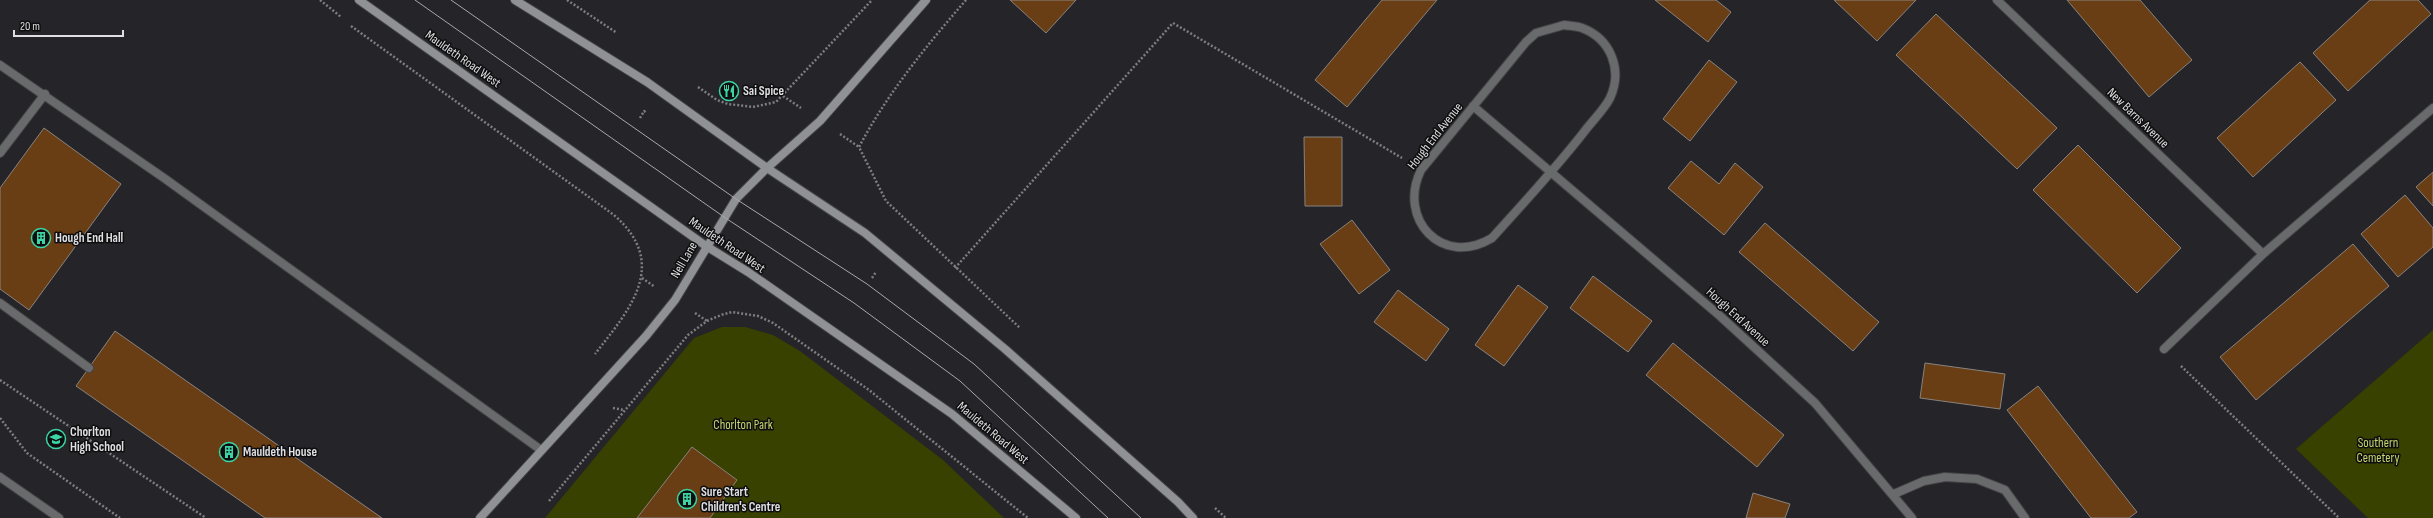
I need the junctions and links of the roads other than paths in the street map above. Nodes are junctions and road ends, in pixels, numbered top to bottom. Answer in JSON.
{"nodes":[{"id":1,"x":359,"y":0,"type":"edge"},
{"id":2,"x":515,"y":0,"type":"edge"},
{"id":3,"x":926,"y":0,"type":"edge"},
{"id":4,"x":1997,"y":0,"type":"edge"},
{"id":5,"x":0,"y":65,"type":"edge"},
{"id":6,"x":45,"y":94,"type":"junction"},
{"id":7,"x":1473,"y":106,"type":"junction"},
{"id":8,"x":2433,"y":108,"type":"edge"},
{"id":9,"x":0,"y":153,"type":"edge"},
{"id":10,"x":766,"y":168,"type":"junction"},
{"id":11,"x":1553,"y":172,"type":"junction"},
{"id":12,"x":706,"y":246,"type":"junction"},
{"id":13,"x":2263,"y":254,"type":"junction"},
{"id":14,"x":0,"y":303,"type":"edge"},
{"id":15,"x":2164,"y":349,"type":"road end"},
{"id":16,"x":90,"y":368,"type":"dead end"},
{"id":17,"x":541,"y":450,"type":"junction"},
{"id":18,"x":0,"y":477,"type":"edge"},
{"id":19,"x":1894,"y":494,"type":"junction"},
{"id":20,"x":59,"y":518,"type":"edge"},
{"id":21,"x":480,"y":518,"type":"edge"},
{"id":22,"x":1076,"y":518,"type":"edge"},
{"id":23,"x":1193,"y":518,"type":"edge"},
{"id":24,"x":1912,"y":518,"type":"edge"},
{"id":25,"x":2025,"y":518,"type":"edge"}],
"edges":[{"from":1,"to":12,"type":"street","name":"Mauldeth Road West"},
{"from":2,"to":10,"type":"street"},
{"from":3,"to":10,"type":"street","name":"Nell Lane"},
{"from":4,"to":13,"type":"street","name":"New Barns Avenue"},
{"from":5,"to":6,"type":"street"},
{"from":6,"to":9,"type":"street"},
{"from":6,"to":17,"type":"street"},
{"from":7,"to":11,"type":"street","name":"Hough End Avenue"},
{"from":7,"to":11,"type":"street","name":"Hough End Avenue"},
{"from":7,"to":11,"type":"street","name":"Hough End Avenue"},
{"from":8,"to":13,"type":"street"},
{"from":10,"to":12,"type":"street","name":"Nell Lane"},
{"from":10,"to":23,"type":"street"},
{"from":11,"to":19,"type":"street","name":"Hough End Avenue"},
{"from":12,"to":17,"type":"street","name":"Nell Lane"},
{"from":12,"to":22,"type":"street","name":"Mauldeth Road West"},
{"from":13,"to":15,"type":"street"},
{"from":14,"to":16,"type":"street"},
{"from":17,"to":21,"type":"street","name":"Nell Lane"},
{"from":18,"to":20,"type":"street"},
{"from":19,"to":24,"type":"street","name":"Hough End Avenue"},
{"from":19,"to":25,"type":"street"}]}
